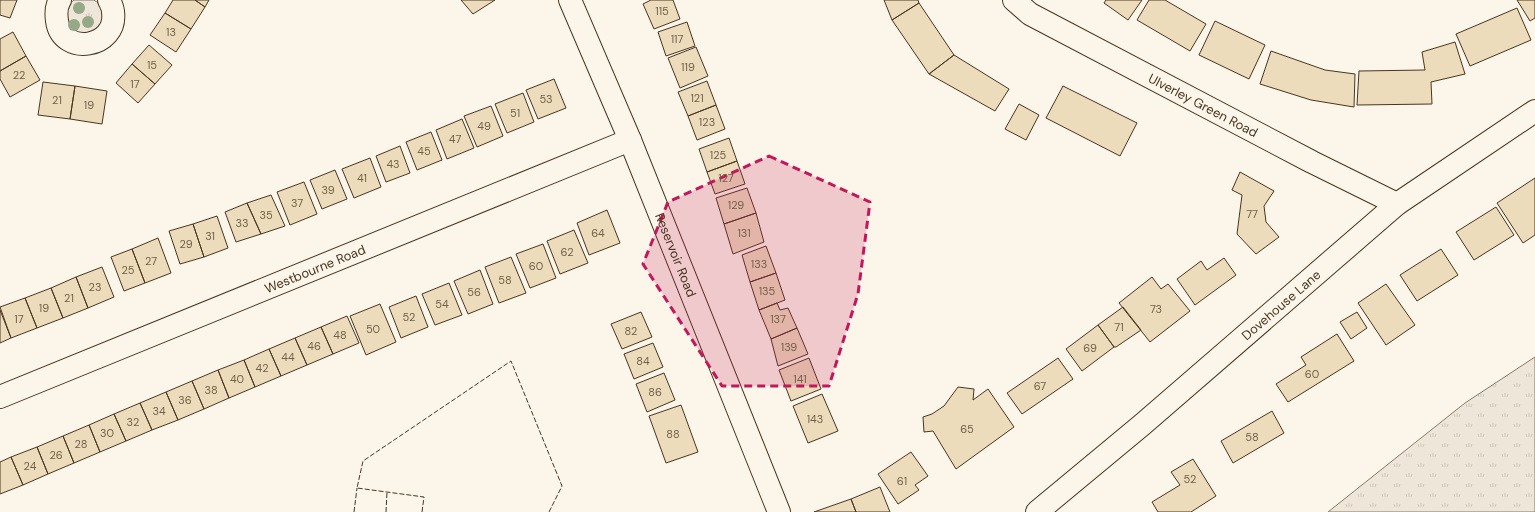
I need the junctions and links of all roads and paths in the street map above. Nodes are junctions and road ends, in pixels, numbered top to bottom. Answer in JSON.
{"nodes":[{"id":1,"x":60,"y":0,"type":"edge"},
{"id":2,"x":109,"y":0,"type":"edge"},
{"id":3,"x":570,"y":0,"type":"edge"},
{"id":4,"x":1014,"y":0,"type":"edge"},
{"id":5,"x":1535,"y":111,"type":"edge"},
{"id":6,"x":630,"y":140,"type":"junction"},
{"id":7,"x":1398,"y":204,"type":"junction"},
{"id":8,"x":0,"y":397,"type":"edge"},
{"id":9,"x":779,"y":512,"type":"edge"},
{"id":10,"x":1037,"y":512,"type":"edge"}],
"edges":[{"from":1,"to":2,"type":"street"},
{"from":3,"to":6,"type":"street","name":"Reservoir Road"},
{"from":4,"to":7,"type":"street","name":"Ulverley Green Road"},
{"from":5,"to":7,"type":"street","name":"Dovehouse Lane"},
{"from":6,"to":8,"type":"street","name":"Westbourne Road"},
{"from":6,"to":9,"type":"street","name":"Reservoir Road"},
{"from":7,"to":10,"type":"street","name":"Dovehouse Lane"}]}
